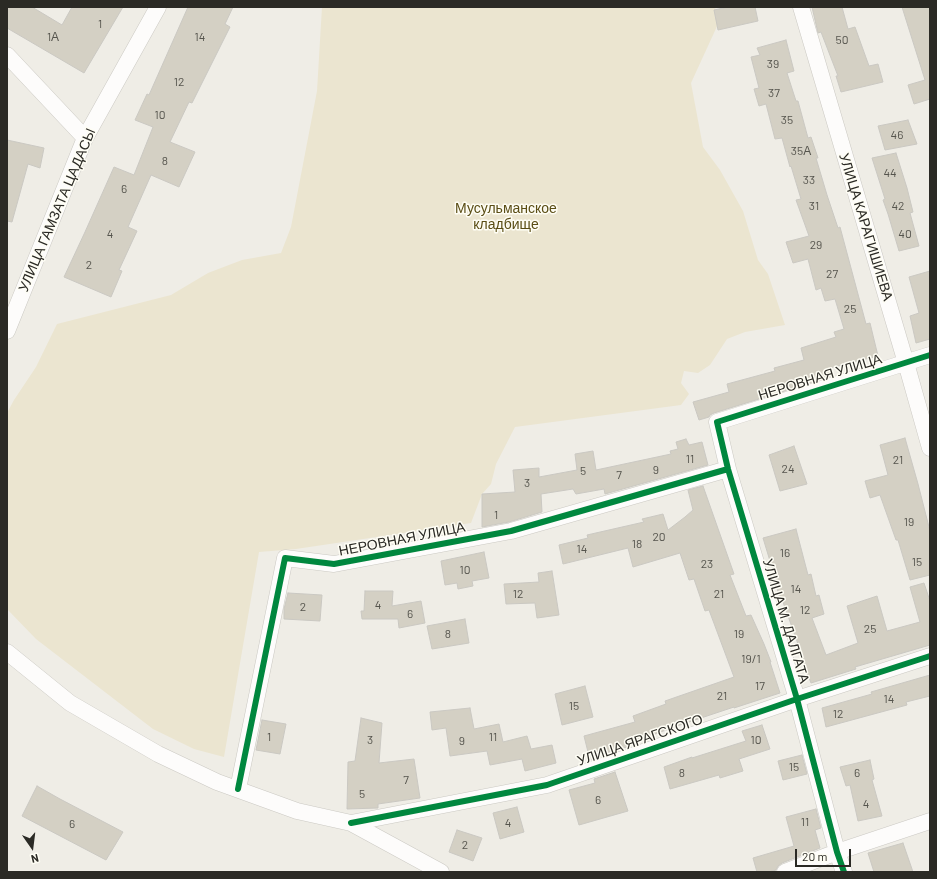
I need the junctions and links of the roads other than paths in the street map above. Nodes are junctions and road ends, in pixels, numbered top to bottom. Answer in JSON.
{"nodes":[{"id":1,"x":158,"y":7,"type":"edge"},
{"id":2,"x":801,"y":7,"type":"edge"},
{"id":3,"x":7,"y":55,"type":"edge"},
{"id":4,"x":85,"y":138,"type":"junction"},
{"id":5,"x":7,"y":331,"type":"edge"},
{"id":6,"x":930,"y":355,"type":"edge"},
{"id":7,"x":906,"y":363,"type":"junction"},
{"id":8,"x":717,"y":422,"type":"joint"},
{"id":9,"x":930,"y":448,"type":"edge"},
{"id":10,"x":728,"y":469,"type":"junction"},
{"id":11,"x":7,"y":652,"type":"edge"},
{"id":12,"x":930,"y":656,"type":"edge"},
{"id":13,"x":797,"y":699,"type":"junction"},
{"id":14,"x":238,"y":789,"type":"junction"},
{"id":15,"x":930,"y":821,"type":"edge"},
{"id":16,"x":351,"y":824,"type":"junction"},
{"id":17,"x":837,"y":852,"type":"junction"},
{"id":18,"x":441,"y":872,"type":"edge"},
{"id":19,"x":785,"y":872,"type":"edge"},
{"id":20,"x":844,"y":872,"type":"edge"}],
"edges":[{"from":1,"to":4,"type":"street","name":"УЛИЦА ГАМЗАТА ЦАДАСЫ"},
{"from":2,"to":7,"type":"street","name":"УЛИЦА КАРАГИШИЕВА"},
{"from":3,"to":4,"type":"street"},
{"from":4,"to":5,"type":"street","name":"УЛИЦА ГАМЗАТА ЦАДАСЫ"},
{"from":6,"to":7,"type":"street","name":"НЕРОВНАЯ УЛИЦА"},
{"from":7,"to":8,"type":"street","name":"НЕРОВНАЯ УЛИЦА"},
{"from":7,"to":9,"type":"street","name":"УЛИЦА КАРАГИШИЕВА"},
{"from":8,"to":10,"type":"street","name":"УЛИЦА М. ДАЛГАТА"},
{"from":10,"to":13,"type":"street","name":"УЛИЦА М. ДАЛГАТА"},
{"from":10,"to":14,"type":"street","name":"НЕРОВНАЯ УЛИЦА"},
{"from":11,"to":14,"type":"street"},
{"from":12,"to":13,"type":"street","name":"УЛИЦА ЯРАГСКОГО"},
{"from":13,"to":16,"type":"street","name":"УЛИЦА ЯРАГСКОГО"},
{"from":13,"to":17,"type":"street","name":"УЛИЦА М. ДАЛГАТА"},
{"from":14,"to":16,"type":"street"},
{"from":15,"to":17,"type":"street"},
{"from":16,"to":18,"type":"street"},
{"from":17,"to":19,"type":"street"},
{"from":17,"to":20,"type":"street","name":"УЛИЦА М. ДАЛГАТА"}]}
